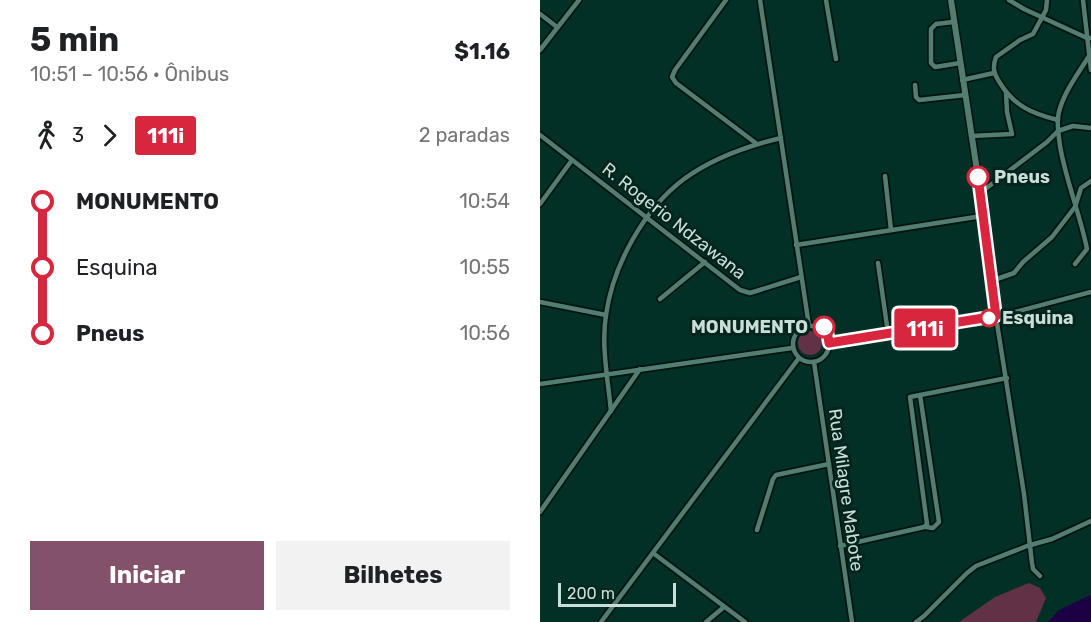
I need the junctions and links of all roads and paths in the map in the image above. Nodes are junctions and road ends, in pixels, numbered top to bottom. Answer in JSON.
{"nodes":[{"id":1,"x":579,"y":0,"type":"edge"},
{"id":2,"x":726,"y":0,"type":"edge"},
{"id":3,"x":760,"y":0,"type":"edge"},
{"id":4,"x":826,"y":0,"type":"edge"},
{"id":5,"x":951,"y":0,"type":"edge"},
{"id":6,"x":1009,"y":0,"type":"edge"},
{"id":7,"x":1047,"y":0,"type":"edge"},
{"id":8,"x":1083,"y":0,"type":"edge"},
{"id":9,"x":540,"y":14,"type":"edge"},
{"id":10,"x":1043,"y":17,"type":"junction"},
{"id":11,"x":953,"y":22,"type":"junction"},
{"id":12,"x":557,"y":27,"type":"junction"},
{"id":13,"x":1089,"y":38,"type":"edge"},
{"id":14,"x":540,"y":50,"type":"edge"},
{"id":15,"x":1089,"y":56,"type":"junction"},
{"id":16,"x":836,"y":59,"type":"dead end"},
{"id":17,"x":960,"y":63,"type":"junction"},
{"id":18,"x":1091,"y":70,"type":"edge"},
{"id":19,"x":994,"y":73,"type":"junction"},
{"id":20,"x":962,"y":80,"type":"junction"},
{"id":21,"x":998,"y":80,"type":"junction"},
{"id":22,"x":1006,"y":81,"type":"dead end"},
{"id":23,"x":915,"y":85,"type":"dead end"},
{"id":24,"x":1005,"y":93,"type":"junction"},
{"id":25,"x":965,"y":95,"type":"junction"},
{"id":26,"x":1058,"y":120,"type":"junction"},
{"id":27,"x":1091,"y":128,"type":"edge"},
{"id":28,"x":1058,"y":131,"type":"junction"},
{"id":29,"x":540,"y":135,"type":"edge"},
{"id":30,"x":971,"y":136,"type":"junction"},
{"id":31,"x":781,"y":138,"type":"junction"},
{"id":32,"x":757,"y":144,"type":"junction"},
{"id":33,"x":572,"y":160,"type":"junction"},
{"id":34,"x":885,"y":176,"type":"dead end"},
{"id":35,"x":1091,"y":181,"type":"edge"},
{"id":36,"x":980,"y":193,"type":"junction"},
{"id":37,"x":540,"y":204,"type":"edge"},
{"id":38,"x":1075,"y":207,"type":"junction"},
{"id":39,"x":982,"y":216,"type":"junction"},
{"id":40,"x":647,"y":217,"type":"junction"},
{"id":41,"x":891,"y":230,"type":"junction"},
{"id":42,"x":796,"y":245,"type":"junction"},
{"id":43,"x":705,"y":262,"type":"junction"},
{"id":44,"x":878,"y":263,"type":"dead end"},
{"id":45,"x":1075,"y":264,"type":"dead end"},
{"id":46,"x":801,"y":277,"type":"junction"},
{"id":47,"x":991,"y":281,"type":"junction"},
{"id":48,"x":1091,"y":292,"type":"edge"},
{"id":49,"x":660,"y":299,"type":"dead end"},
{"id":50,"x":540,"y":302,"type":"edge"},
{"id":51,"x":606,"y":315,"type":"junction"},
{"id":52,"x":996,"y":316,"type":"junction"},
{"id":53,"x":809,"y":326,"type":"junction"},
{"id":54,"x":888,"y":333,"type":"junction"},
{"id":55,"x":829,"y":343,"type":"junction"},
{"id":56,"x":792,"y":348,"type":"junction"},
{"id":57,"x":799,"y":358,"type":"junction"},
{"id":58,"x":814,"y":362,"type":"junction"},
{"id":59,"x":640,"y":369,"type":"junction"},
{"id":60,"x":607,"y":374,"type":"junction"},
{"id":61,"x":1006,"y":378,"type":"junction"},
{"id":62,"x":540,"y":384,"type":"edge"},
{"id":63,"x":920,"y":395,"type":"junction"},
{"id":64,"x":611,"y":411,"type":"junction"},
{"id":65,"x":925,"y":430,"type":"junction"},
{"id":66,"x":914,"y":433,"type":"junction"},
{"id":67,"x":829,"y":464,"type":"junction"},
{"id":68,"x":540,"y":512,"type":"edge"},
{"id":69,"x":1091,"y":521,"type":"edge"},
{"id":70,"x":926,"y":527,"type":"junction"},
{"id":71,"x":757,"y":531,"type":"dead end"},
{"id":72,"x":1030,"y":545,"type":"junction"},
{"id":73,"x":840,"y":546,"type":"junction"},
{"id":74,"x":653,"y":553,"type":"junction"},
{"id":75,"x":1040,"y":576,"type":"dead end"},
{"id":76,"x":724,"y":606,"type":"junction"},
{"id":77,"x":602,"y":622,"type":"edge"},
{"id":78,"x":706,"y":622,"type":"edge"},
{"id":79,"x":745,"y":622,"type":"edge"},
{"id":80,"x":852,"y":622,"type":"edge"},
{"id":81,"x":916,"y":622,"type":"edge"}],
"edges":[{"from":1,"to":12,"type":"street"},
{"from":2,"to":32,"type":"street"},
{"from":3,"to":31,"type":"street"},
{"from":4,"to":16,"type":"street"},
{"from":5,"to":11,"type":"street"},
{"from":6,"to":10,"type":"street"},
{"from":7,"to":10,"type":"street"},
{"from":8,"to":13,"type":"street"},
{"from":9,"to":12,"type":"street"},
{"from":10,"to":13,"type":"street"},
{"from":10,"to":19,"type":"street"},
{"from":11,"to":17,"type":"street"},
{"from":11,"to":17,"type":"street"},
{"from":12,"to":14,"type":"street"},
{"from":13,"to":15,"type":"street"},
{"from":15,"to":18,"type":"street"},
{"from":15,"to":26,"type":"street"},
{"from":17,"to":20,"type":"street"},
{"from":19,"to":20,"type":"street"},
{"from":19,"to":21,"type":"street"},
{"from":20,"to":25,"type":"street"},
{"from":21,"to":22,"type":"street"},
{"from":21,"to":24,"type":"street"},
{"from":23,"to":25,"type":"street"},
{"from":24,"to":26,"type":"street"},
{"from":24,"to":30,"type":"street"},
{"from":25,"to":30,"type":"street"},
{"from":26,"to":28,"type":"street"},
{"from":27,"to":28,"type":"street"},
{"from":28,"to":36,"type":"street"},
{"from":28,"to":38,"type":"street"},
{"from":29,"to":33,"type":"street","name":"R. Rogerio Ndzawana"},
{"from":30,"to":36,"type":"street"},
{"from":31,"to":32,"type":"street"},
{"from":31,"to":42,"type":"street"},
{"from":32,"to":40,"type":"street"},
{"from":33,"to":37,"type":"street"},
{"from":33,"to":40,"type":"street","name":"R. Rogerio Ndzawana"},
{"from":34,"to":41,"type":"street"},
{"from":35,"to":38,"type":"street"},
{"from":36,"to":39,"type":"street"},
{"from":38,"to":45,"type":"street"},
{"from":38,"to":47,"type":"street"},
{"from":39,"to":41,"type":"street"},
{"from":39,"to":47,"type":"street"},
{"from":40,"to":43,"type":"street","name":"R. Rogerio Ndzawana"},
{"from":40,"to":51,"type":"street"},
{"from":41,"to":42,"type":"street"},
{"from":42,"to":46,"type":"street"},
{"from":43,"to":46,"type":"street","name":"R. Rogerio Ndzawana"},
{"from":43,"to":49,"type":"street"},
{"from":44,"to":54,"type":"street"},
{"from":46,"to":53,"type":"street"},
{"from":47,"to":52,"type":"street"},
{"from":48,"to":52,"type":"street"},
{"from":50,"to":51,"type":"street"},
{"from":51,"to":60,"type":"street"},
{"from":52,"to":54,"type":"street"},
{"from":52,"to":61,"type":"street"},
{"from":53,"to":55,"type":"street"},
{"from":53,"to":56,"type":"street"},
{"from":54,"to":55,"type":"street"},
{"from":55,"to":58,"type":"street"},
{"from":56,"to":57,"type":"street"},
{"from":56,"to":59,"type":"street"},
{"from":57,"to":58,"type":"street"},
{"from":57,"to":74,"type":"street"},
{"from":58,"to":67,"type":"street","name":"Rua Milagre Mabote"},
{"from":59,"to":60,"type":"street"},
{"from":59,"to":64,"type":"street"},
{"from":60,"to":62,"type":"street"},
{"from":60,"to":64,"type":"street"},
{"from":61,"to":63,"type":"street"},
{"from":61,"to":72,"type":"street"},
{"from":63,"to":65,"type":"street"},
{"from":63,"to":66,"type":"street"},
{"from":64,"to":68,"type":"street"},
{"from":65,"to":66,"type":"street"},
{"from":65,"to":70,"type":"street"},
{"from":66,"to":70,"type":"street"},
{"from":67,"to":71,"type":"street"},
{"from":67,"to":73,"type":"street","name":"Rua Milagre Mabote"},
{"from":69,"to":72,"type":"street"},
{"from":70,"to":73,"type":"street"},
{"from":72,"to":75,"type":"street"},
{"from":72,"to":81,"type":"street"},
{"from":73,"to":80,"type":"street","name":"Rua Milagre Mabote"},
{"from":74,"to":76,"type":"street"},
{"from":74,"to":77,"type":"street"},
{"from":76,"to":78,"type":"street"},
{"from":76,"to":79,"type":"street"}]}
